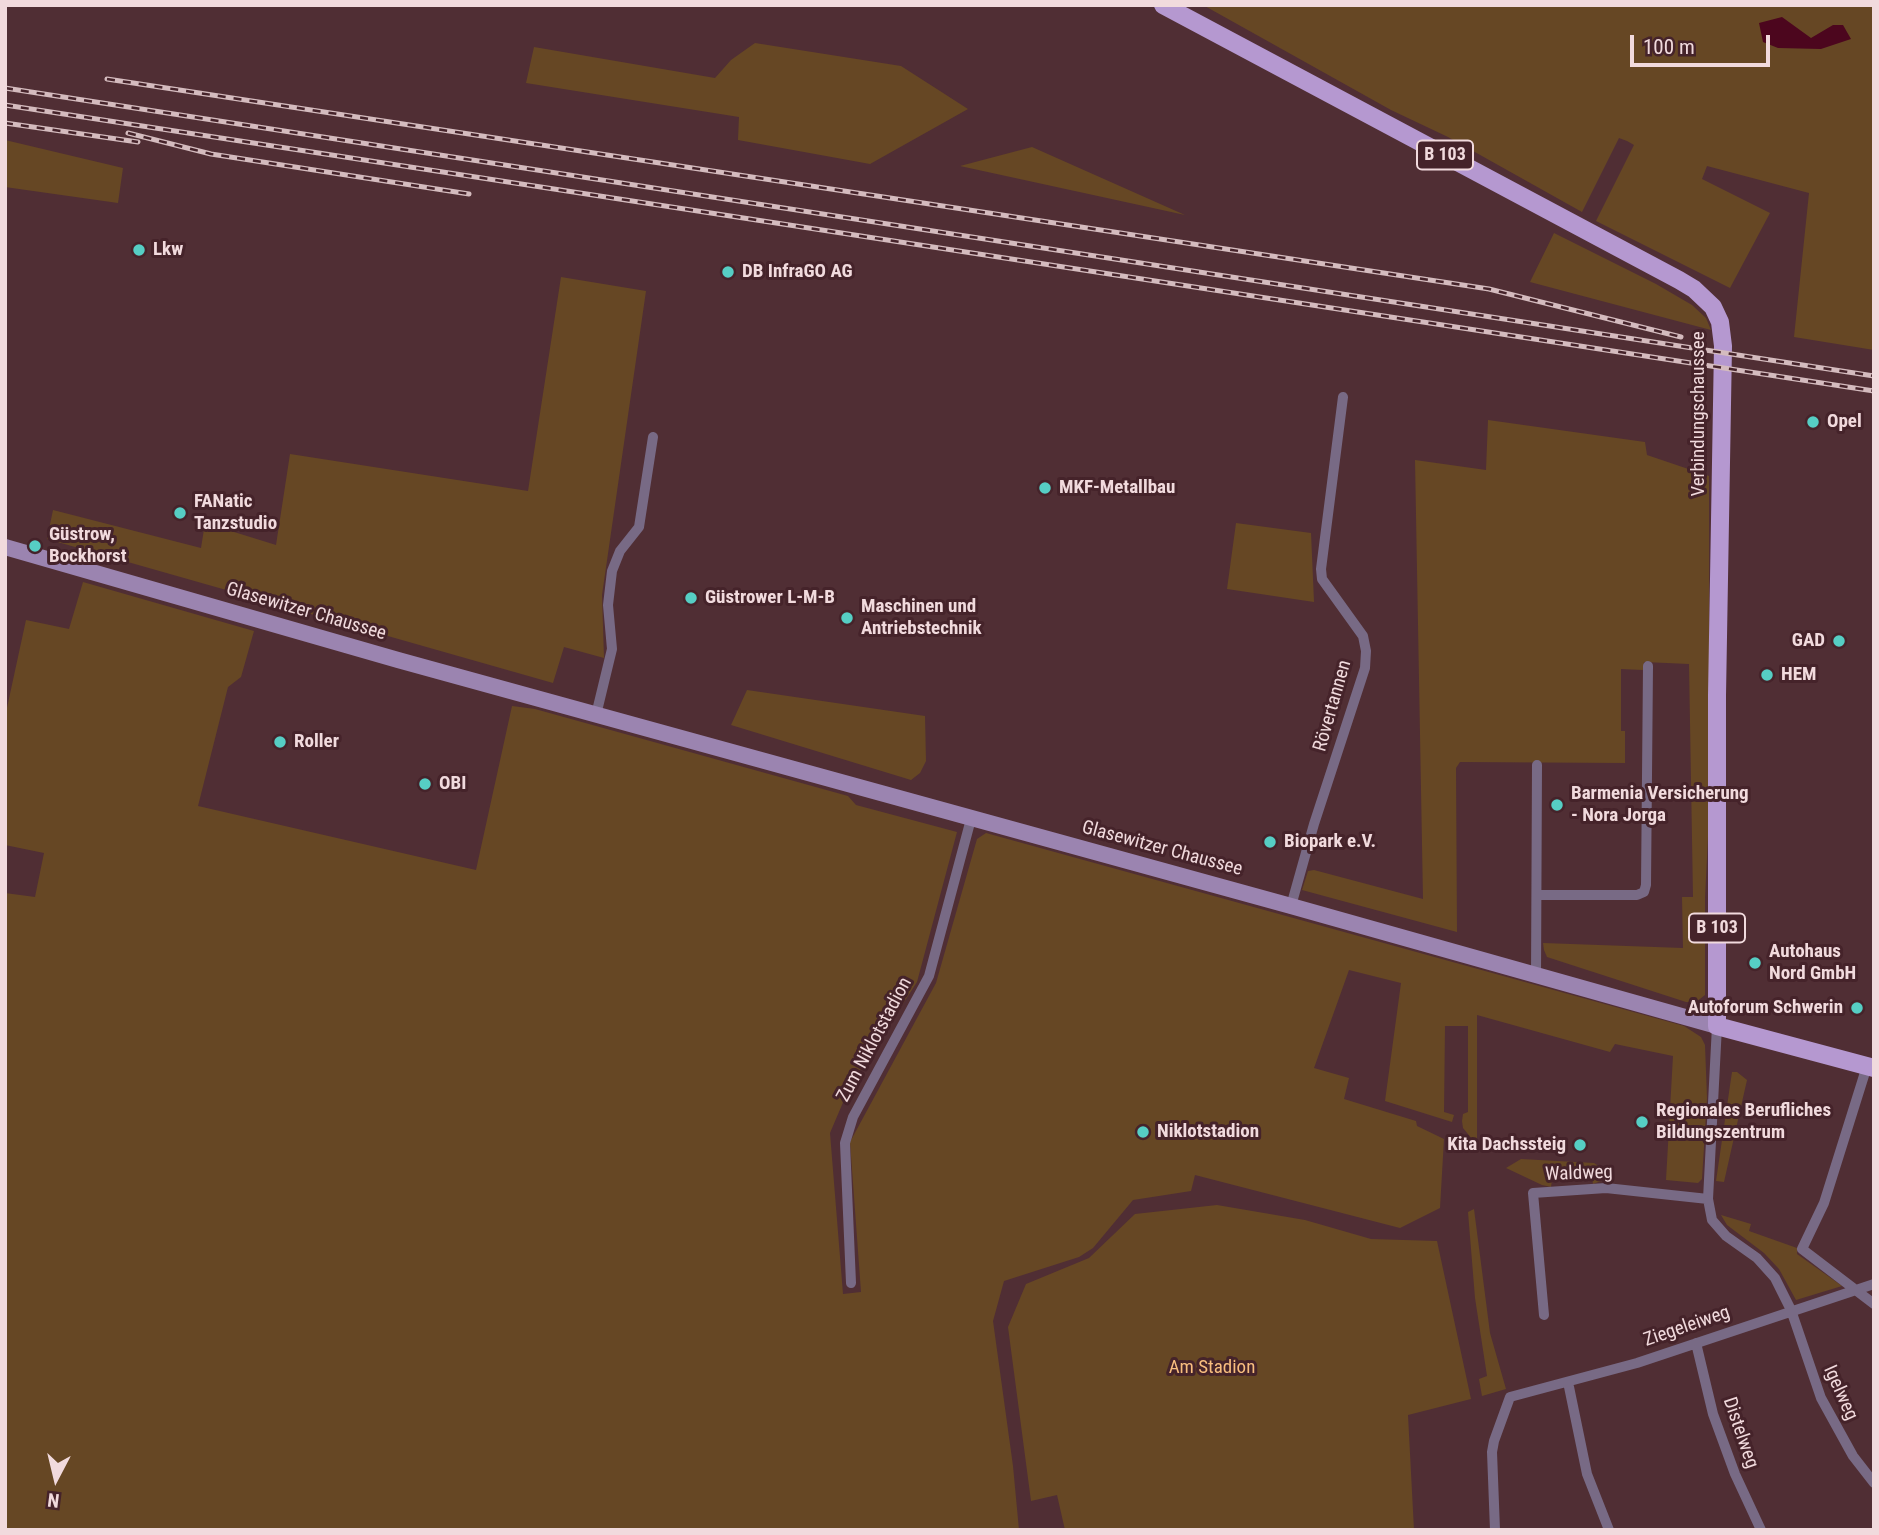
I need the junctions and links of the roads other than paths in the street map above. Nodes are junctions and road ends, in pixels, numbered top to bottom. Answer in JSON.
{"nodes":[{"id":1,"x":1163,"y":5,"type":"edge"},
{"id":2,"x":1343,"y":397,"type":"dead end"},
{"id":3,"x":653,"y":437,"type":"dead end"},
{"id":4,"x":5,"y":547,"type":"edge"},
{"id":5,"x":1648,"y":667,"type":"dead end"},
{"id":6,"x":596,"y":715,"type":"junction"},
{"id":7,"x":1537,"y":765,"type":"dead end"},
{"id":8,"x":971,"y":819,"type":"junction"},
{"id":9,"x":1537,"y":895,"type":"junction"},
{"id":10,"x":1291,"y":906,"type":"junction"},
{"id":11,"x":1536,"y":976,"type":"junction"},
{"id":12,"x":1717,"y":1026,"type":"junction"},
{"id":13,"x":1870,"y":1067,"type":"edge"},
{"id":14,"x":1708,"y":1199,"type":"junction"},
{"id":15,"x":851,"y":1283,"type":"dead end"},
{"id":16,"x":1874,"y":1284,"type":"edge"},
{"id":17,"x":1857,"y":1290,"type":"junction"},
{"id":18,"x":1874,"y":1304,"type":"edge"},
{"id":19,"x":1791,"y":1310,"type":"junction"},
{"id":20,"x":1544,"y":1315,"type":"dead end"},
{"id":21,"x":1696,"y":1343,"type":"junction"},
{"id":22,"x":1567,"y":1382,"type":"junction"},
{"id":23,"x":1874,"y":1483,"type":"edge"},
{"id":24,"x":1495,"y":1530,"type":"edge"},
{"id":25,"x":1609,"y":1530,"type":"edge"},
{"id":26,"x":1761,"y":1530,"type":"edge"}],
"edges":[{"from":1,"to":12,"type":"main road","name":"Verbindungschaussee","number":"B 103"},
{"from":2,"to":10,"type":"street","name":"Rövertannen"},
{"from":3,"to":6,"type":"street"},
{"from":4,"to":6,"type":"main road","name":"Glasewitzer Chaussee"},
{"from":5,"to":9,"type":"street"},
{"from":6,"to":8,"type":"main road","name":"Glasewitzer Chaussee"},
{"from":7,"to":9,"type":"street"},
{"from":8,"to":10,"type":"main road","name":"Glasewitzer Chaussee"},
{"from":8,"to":15,"type":"street","name":"Zum Niklotstadion"},
{"from":9,"to":11,"type":"street"},
{"from":10,"to":11,"type":"main road","name":"Glasewitzer Chaussee"},
{"from":11,"to":12,"type":"main road","name":"Glasewitzer Chaussee"},
{"from":12,"to":13,"type":"main road"},
{"from":12,"to":14,"type":"street"},
{"from":13,"to":17,"type":"street"},
{"from":14,"to":19,"type":"street"},
{"from":14,"to":20,"type":"street","name":"Waldweg"},
{"from":16,"to":17,"type":"street","name":"Ziegeleiweg"},
{"from":17,"to":18,"type":"street"},
{"from":17,"to":19,"type":"street","name":"Ziegeleiweg"},
{"from":19,"to":21,"type":"street","name":"Ziegeleiweg"},
{"from":19,"to":23,"type":"street","name":"Igelweg"},
{"from":21,"to":22,"type":"street","name":"Ziegeleiweg"},
{"from":21,"to":26,"type":"street","name":"Distelweg"},
{"from":22,"to":24,"type":"street","name":"Ziegeleiweg"},
{"from":22,"to":25,"type":"street"}]}
